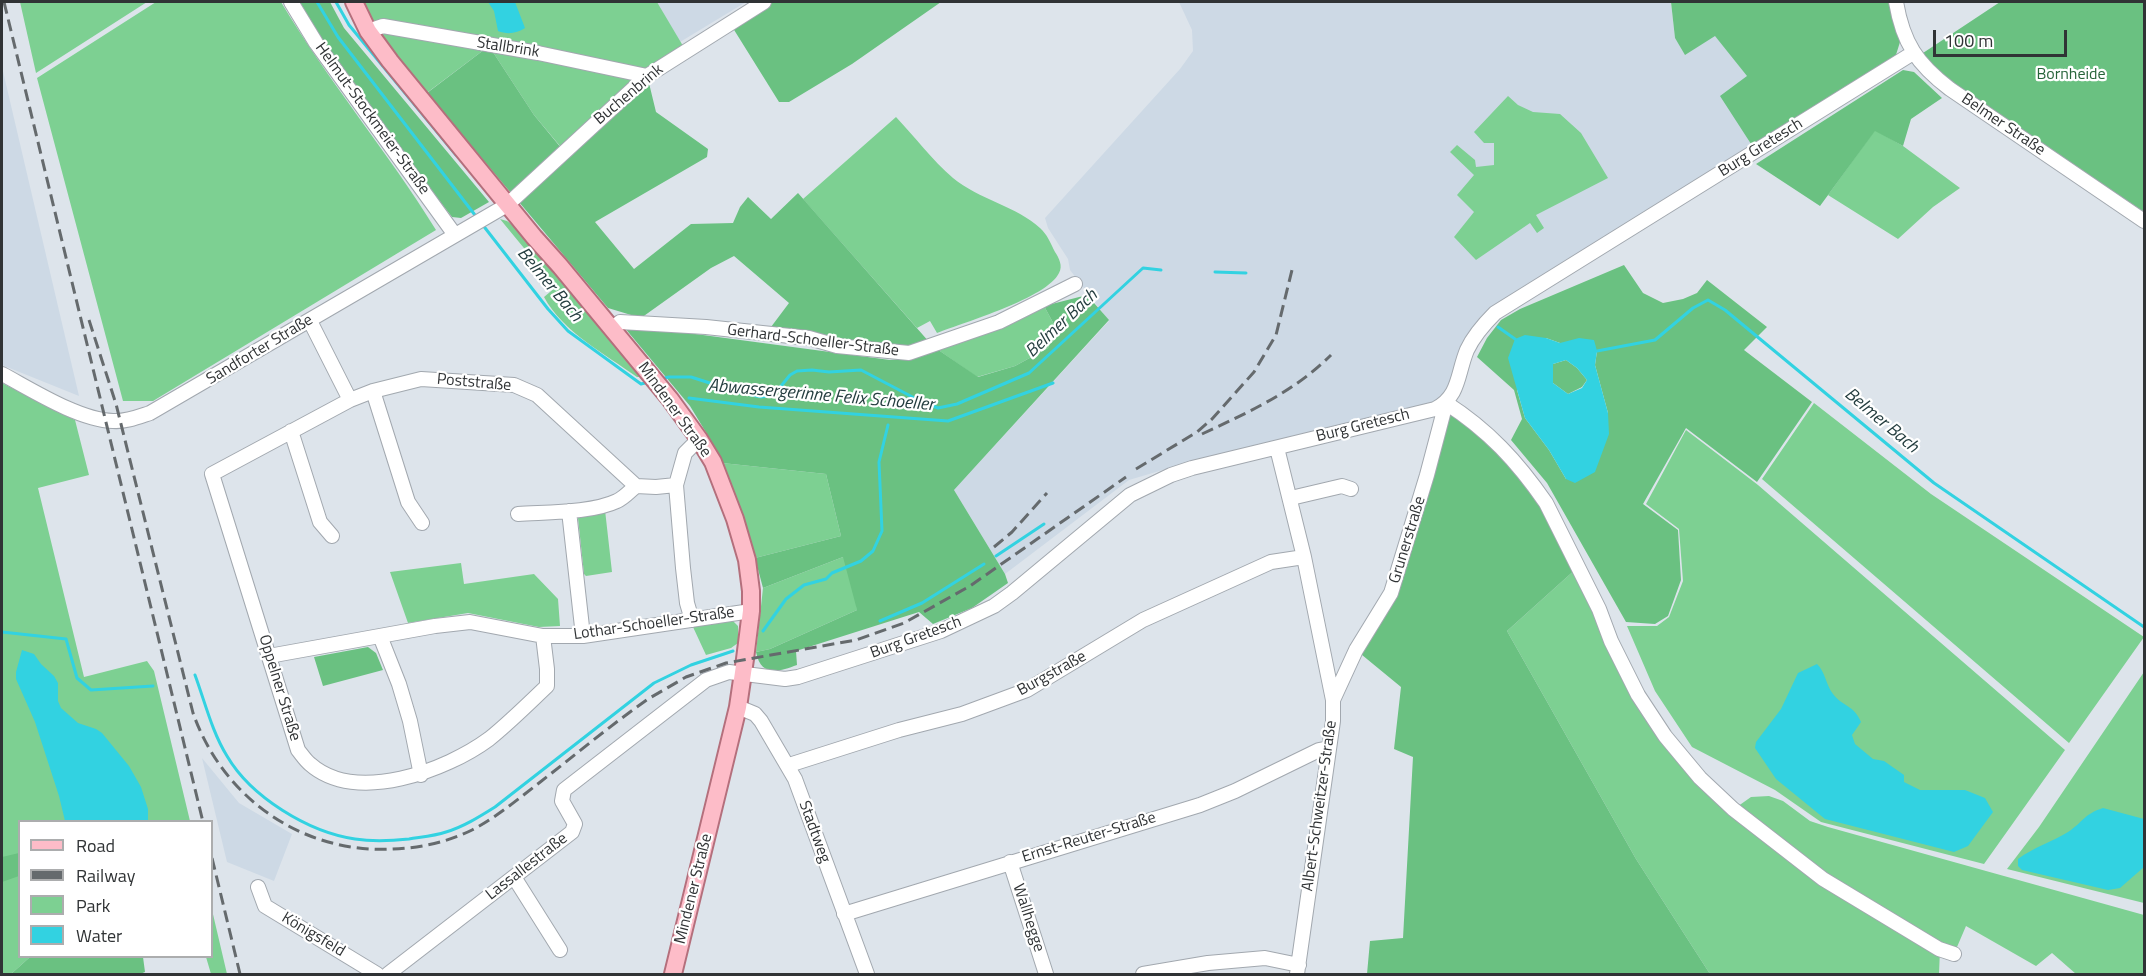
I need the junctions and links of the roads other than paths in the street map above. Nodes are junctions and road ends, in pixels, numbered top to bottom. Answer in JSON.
{"nodes":[{"id":1,"x":291,"y":2,"type":"edge"},
{"id":2,"x":354,"y":2,"type":"edge"},
{"id":3,"x":764,"y":2,"type":"edge"},
{"id":4,"x":1896,"y":2,"type":"edge"},
{"id":5,"x":368,"y":31,"type":"junction"},
{"id":6,"x":1913,"y":53,"type":"junction"},
{"id":7,"x":647,"y":76,"type":"junction"},
{"id":8,"x":507,"y":205,"type":"junction"},
{"id":9,"x":2145,"y":221,"type":"edge"},
{"id":10,"x":455,"y":235,"type":"junction"},
{"id":11,"x":1075,"y":284,"type":"dead end"},
{"id":12,"x":310,"y":321,"type":"junction"},
{"id":13,"x":612,"y":328,"type":"junction"},
{"id":14,"x":2,"y":374,"type":"edge"},
{"id":15,"x":373,"y":391,"type":"junction"},
{"id":16,"x":350,"y":400,"type":"junction"},
{"id":17,"x":1446,"y":404,"type":"junction"},
{"id":18,"x":291,"y":431,"type":"junction"},
{"id":19,"x":699,"y":439,"type":"junction"},
{"id":20,"x":1277,"y":447,"type":"junction"},
{"id":21,"x":212,"y":474,"type":"joint"},
{"id":22,"x":676,"y":485,"type":"junction"},
{"id":23,"x":636,"y":486,"type":"junction"},
{"id":24,"x":1351,"y":489,"type":"dead end"},
{"id":25,"x":1291,"y":498,"type":"junction"},
{"id":26,"x":569,"y":511,"type":"junction"},
{"id":27,"x":518,"y":514,"type":"dead end"},
{"id":28,"x":422,"y":523,"type":"dead end"},
{"id":29,"x":332,"y":536,"type":"dead end"},
{"id":30,"x":1304,"y":557,"type":"junction"},
{"id":31,"x":751,"y":611,"type":"junction"},
{"id":32,"x":692,"y":620,"type":"junction"},
{"id":33,"x":380,"y":636,"type":"junction"},
{"id":34,"x":543,"y":636,"type":"junction"},
{"id":35,"x":583,"y":636,"type":"junction"},
{"id":36,"x":269,"y":656,"type":"junction"},
{"id":37,"x":743,"y":674,"type":"junction"},
{"id":38,"x":1333,"y":700,"type":"junction"},
{"id":39,"x":738,"y":707,"type":"junction"},
{"id":40,"x":1329,"y":748,"type":"junction"},
{"id":41,"x":789,"y":765,"type":"junction"},
{"id":42,"x":421,"y":775,"type":"junction"},
{"id":43,"x":1010,"y":862,"type":"junction"},
{"id":44,"x":514,"y":877,"type":"junction"},
{"id":45,"x":258,"y":887,"type":"dead end"},
{"id":46,"x":844,"y":914,"type":"junction"},
{"id":47,"x":560,"y":950,"type":"dead end"},
{"id":48,"x":1954,"y":954,"type":"dead end"},
{"id":49,"x":1298,"y":970,"type":"edge"},
{"id":50,"x":377,"y":975,"type":"edge"},
{"id":51,"x":388,"y":975,"type":"edge"},
{"id":52,"x":673,"y":975,"type":"edge"},
{"id":53,"x":867,"y":975,"type":"edge"},
{"id":54,"x":1046,"y":975,"type":"edge"},
{"id":55,"x":1143,"y":975,"type":"edge"}],
"edges":[{"from":1,"to":10,"type":"street","name":"Helmut-Stockmeier-Straße"},
{"from":2,"to":5,"type":"main road","name":"Mindener Straße"},
{"from":3,"to":7,"type":"street","name":"Buchenbrink"},
{"from":4,"to":6,"type":"street","name":"Belmer Straße"},
{"from":5,"to":7,"type":"street","name":"Stallbrink"},
{"from":5,"to":8,"type":"main road","name":"Mindener Straße"},
{"from":6,"to":9,"type":"street","name":"Belmer Straße"},
{"from":6,"to":17,"type":"street","name":"Burg Gretesch"},
{"from":7,"to":8,"type":"street","name":"Buchenbrink"},
{"from":8,"to":10,"type":"street","name":"Sandforter Straße"},
{"from":8,"to":13,"type":"main road","name":"Mindener Straße"},
{"from":10,"to":12,"type":"street","name":"Sandforter Straße"},
{"from":11,"to":13,"type":"street","name":"Gerhard-Schoeller-Straße"},
{"from":12,"to":14,"type":"street","name":"Sandforter Straße"},
{"from":12,"to":16,"type":"street"},
{"from":13,"to":19,"type":"main road","name":"Mindener Straße"},
{"from":15,"to":16,"type":"street","name":"Poststraße"},
{"from":15,"to":23,"type":"street","name":"Poststraße"},
{"from":15,"to":28,"type":"street"},
{"from":16,"to":18,"type":"street","name":"Poststraße"},
{"from":17,"to":20,"type":"street","name":"Burg Gretesch"},
{"from":17,"to":38,"type":"street","name":"Grunerstraße"},
{"from":17,"to":48,"type":"street"},
{"from":18,"to":21,"type":"street","name":"Poststraße"},
{"from":18,"to":29,"type":"street"},
{"from":19,"to":22,"type":"street"},
{"from":19,"to":31,"type":"main road","name":"Mindener Straße"},
{"from":20,"to":25,"type":"street","name":"Albert-Schweitzer-Straße"},
{"from":20,"to":37,"type":"street","name":"Burg Gretesch"},
{"from":21,"to":36,"type":"street","name":"Oppelner Straße"},
{"from":22,"to":23,"type":"street"},
{"from":22,"to":32,"type":"street"},
{"from":23,"to":26,"type":"street"},
{"from":24,"to":25,"type":"street"},
{"from":25,"to":30,"type":"street","name":"Albert-Schweitzer-Straße"},
{"from":26,"to":27,"type":"street"},
{"from":26,"to":35,"type":"street"},
{"from":30,"to":38,"type":"street","name":"Albert-Schweitzer-Straße"},
{"from":30,"to":41,"type":"street","name":"Burgstraße"},
{"from":31,"to":32,"type":"street","name":"Lothar-Schoeller-Straße"},
{"from":31,"to":37,"type":"main road","name":"Mindener Straße"},
{"from":32,"to":35,"type":"street","name":"Lothar-Schoeller-Straße"},
{"from":33,"to":34,"type":"street","name":"Lothar-Schoeller-Straße"},
{"from":33,"to":36,"type":"street","name":"Lothar-Schoeller-Straße"},
{"from":33,"to":42,"type":"street"},
{"from":34,"to":35,"type":"street","name":"Lothar-Schoeller-Straße"},
{"from":34,"to":42,"type":"street","name":"Oppelner Straße"},
{"from":36,"to":42,"type":"street","name":"Oppelner Straße"},
{"from":37,"to":39,"type":"main road","name":"Mindener Straße"},
{"from":37,"to":44,"type":"street","name":"Lassallestraße"},
{"from":38,"to":40,"type":"street","name":"Albert-Schweitzer-Straße"},
{"from":39,"to":41,"type":"street","name":"Stadtweg"},
{"from":39,"to":52,"type":"main road","name":"Mindener Straße"},
{"from":40,"to":43,"type":"street","name":"Ernst-Reuter-Straße"},
{"from":40,"to":49,"type":"street","name":"Albert-Schweitzer-Straße"},
{"from":41,"to":46,"type":"street","name":"Stadtweg"},
{"from":43,"to":46,"type":"street","name":"Ernst-Reuter-Straße"},
{"from":43,"to":54,"type":"street","name":"Wallhegge"},
{"from":44,"to":47,"type":"street"},
{"from":44,"to":51,"type":"street","name":"Lassallestraße"},
{"from":45,"to":50,"type":"street","name":"Königsfeld"},
{"from":46,"to":53,"type":"street","name":"Stadtweg"},
{"from":49,"to":55,"type":"street"}]}
